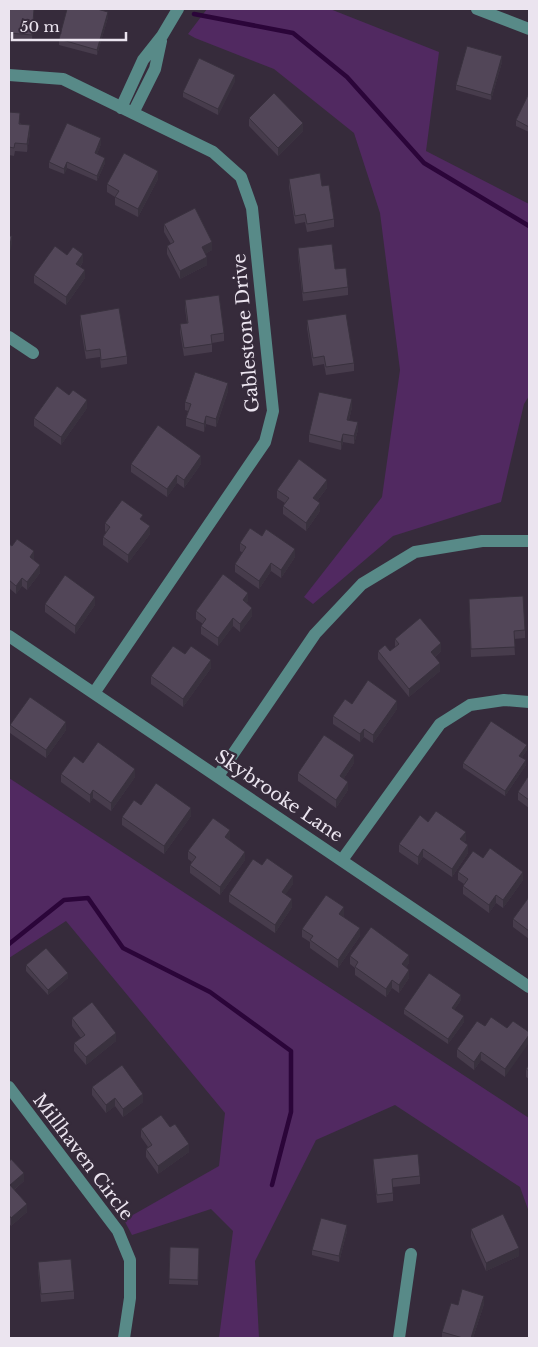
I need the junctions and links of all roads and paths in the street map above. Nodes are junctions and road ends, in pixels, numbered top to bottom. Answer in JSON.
{"nodes":[{"id":1,"x":178,"y":9,"type":"edge"},
{"id":2,"x":477,"y":9,"type":"edge"},
{"id":3,"x":529,"y":29,"type":"edge"},
{"id":4,"x":162,"y":36,"type":"junction"},
{"id":5,"x":9,"y":75,"type":"edge"},
{"id":6,"x":121,"y":108,"type":"junction"},
{"id":7,"x":133,"y":113,"type":"junction"},
{"id":8,"x":9,"y":337,"type":"edge"},
{"id":9,"x":33,"y":353,"type":"dead end"},
{"id":10,"x":529,"y":541,"type":"edge"},
{"id":11,"x":9,"y":636,"type":"edge"},
{"id":12,"x":94,"y":693,"type":"junction"},
{"id":13,"x":529,"y":702,"type":"edge"},
{"id":14,"x":218,"y":776,"type":"junction"},
{"id":15,"x":342,"y":860,"type":"junction"},
{"id":16,"x":529,"y":987,"type":"edge"},
{"id":17,"x":9,"y":1087,"type":"edge"},
{"id":18,"x":411,"y":1254,"type":"dead end"},
{"id":19,"x":124,"y":1338,"type":"edge"},
{"id":20,"x":399,"y":1338,"type":"edge"}],
"edges":[{"from":1,"to":4,"type":"street"},
{"from":2,"to":3,"type":"street"},
{"from":4,"to":6,"type":"street"},
{"from":4,"to":7,"type":"street"},
{"from":5,"to":6,"type":"street","name":"Gablestone Drive"},
{"from":6,"to":7,"type":"street","name":"Gablestone Drive"},
{"from":7,"to":12,"type":"street","name":"Gablestone Drive"},
{"from":8,"to":9,"type":"street"},
{"from":10,"to":14,"type":"street"},
{"from":11,"to":12,"type":"street","name":"Skybrooke Lane"},
{"from":12,"to":14,"type":"street","name":"Skybrooke Lane"},
{"from":13,"to":15,"type":"street"},
{"from":14,"to":15,"type":"street","name":"Skybrooke Lane"},
{"from":15,"to":16,"type":"street","name":"Skybrooke Lane"},
{"from":17,"to":19,"type":"street","name":"Millhaven Circle"},
{"from":18,"to":20,"type":"street"}]}
